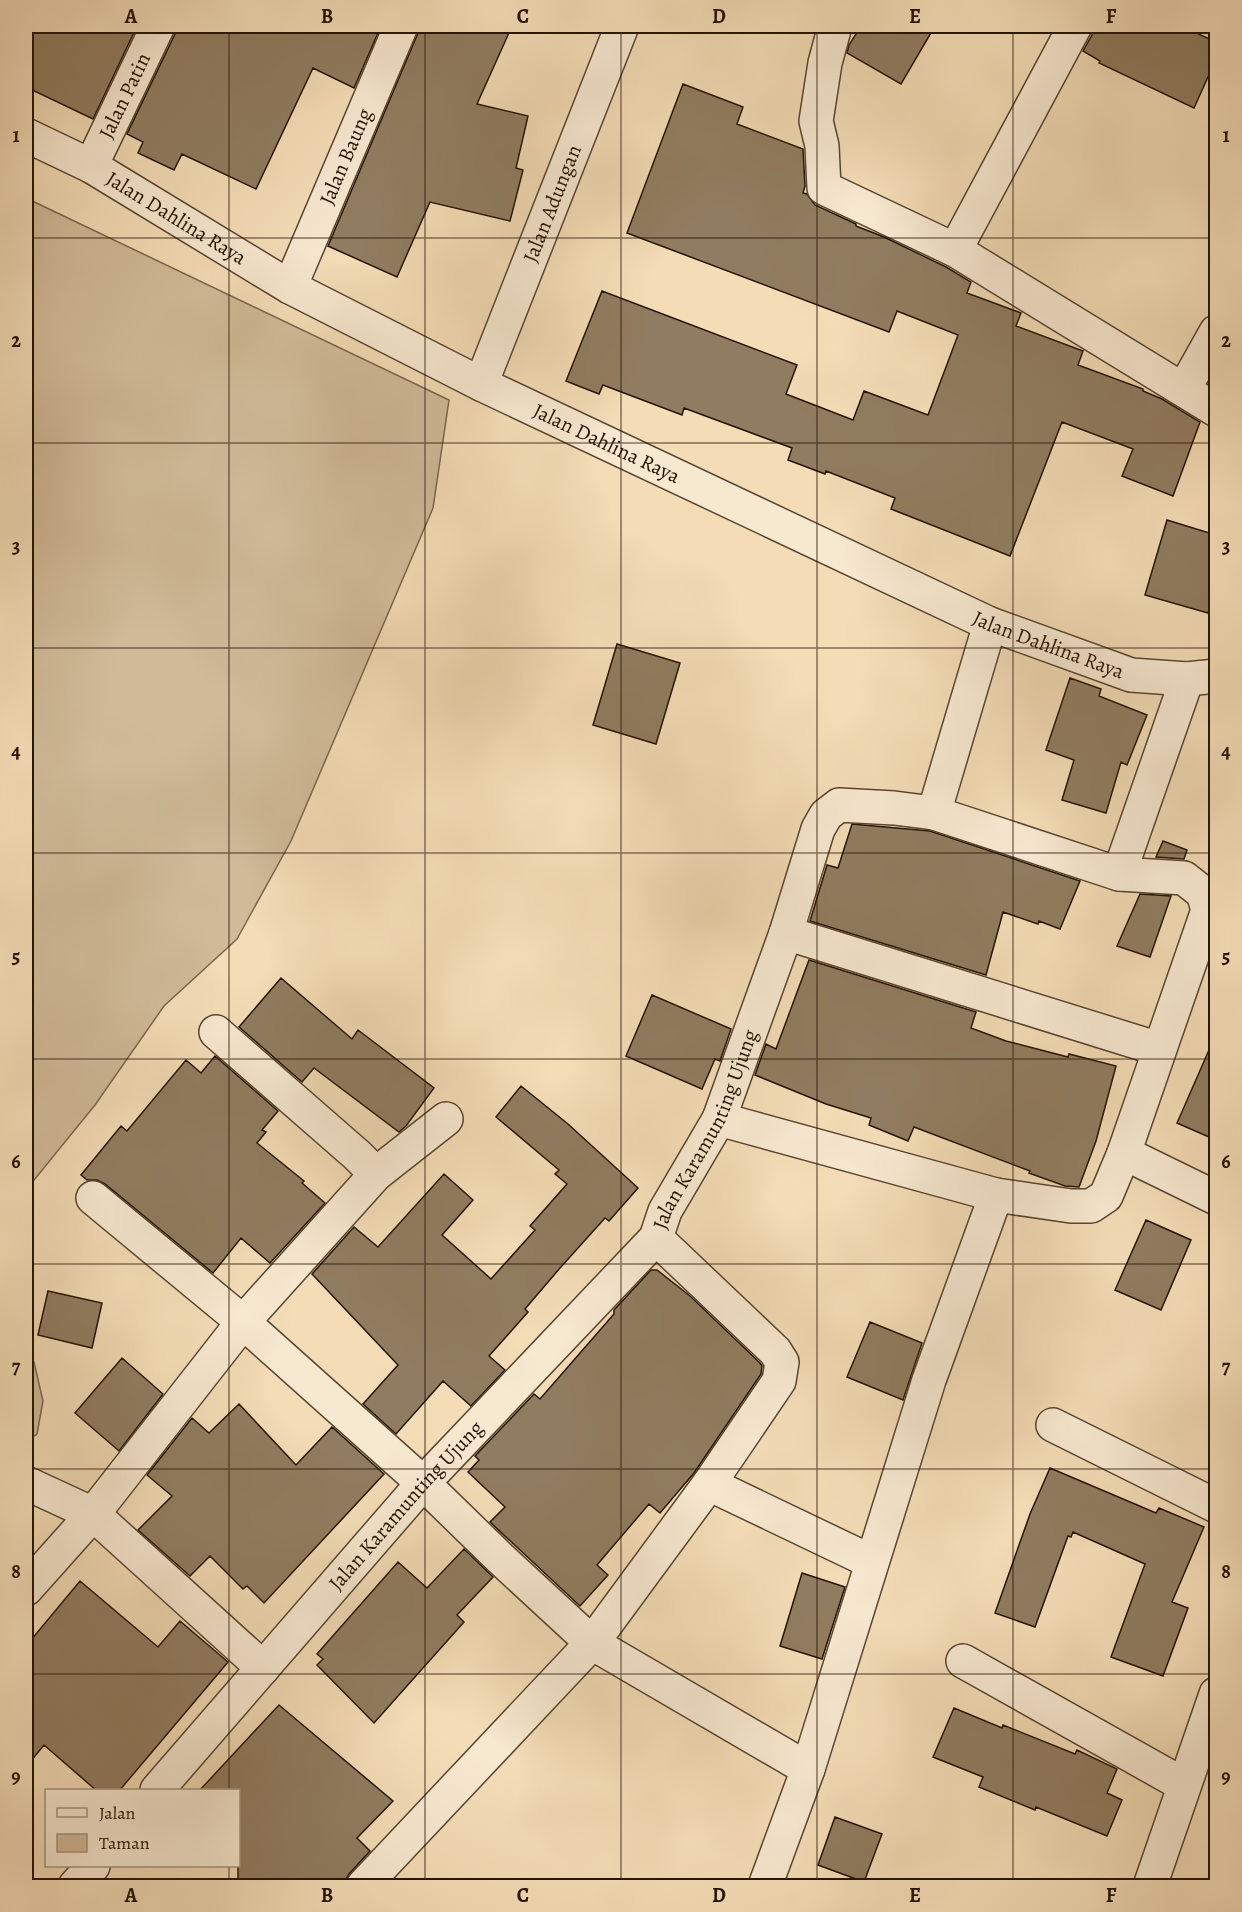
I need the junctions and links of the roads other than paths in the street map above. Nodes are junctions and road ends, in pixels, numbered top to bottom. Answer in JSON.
{"nodes":[{"id":1,"x":158,"y":26,"type":"edge"},
{"id":2,"x":401,"y":26,"type":"edge"},
{"id":3,"x":622,"y":26,"type":"edge"},
{"id":4,"x":835,"y":26,"type":"edge"},
{"id":5,"x":1075,"y":26,"type":"edge"},
{"id":6,"x":26,"y":135,"type":"edge"},
{"id":7,"x":91,"y":166,"type":"junction"},
{"id":8,"x":955,"y":250,"type":"junction"},
{"id":9,"x":290,"y":287,"type":"junction"},
{"id":10,"x":1216,"y":332,"type":"edge"},
{"id":11,"x":481,"y":384,"type":"junction"},
{"id":12,"x":1184,"y":389,"type":"junction"},
{"id":13,"x":1216,"y":410,"type":"edge"},
{"id":14,"x":990,"y":624,"type":"junction"},
{"id":15,"x":1202,"y":677,"type":"edge"},
{"id":16,"x":934,"y":813,"type":"junction"},
{"id":17,"x":1119,"y":874,"type":"junction"},
{"id":18,"x":786,"y":933,"type":"junction"},
{"id":19,"x":1208,"y":936,"type":"edge"},
{"id":20,"x":216,"y":1032,"type":"dead end"},
{"id":21,"x":1159,"y":1049,"type":"junction"},
{"id":22,"x":446,"y":1119,"type":"dead end"},
{"id":23,"x":718,"y":1119,"type":"junction"},
{"id":24,"x":1124,"y":1153,"type":"junction"},
{"id":25,"x":376,"y":1174,"type":"junction"},
{"id":26,"x":996,"y":1195,"type":"junction"},
{"id":27,"x":93,"y":1198,"type":"dead end"},
{"id":28,"x":1216,"y":1198,"type":"edge"},
{"id":29,"x":656,"y":1238,"type":"junction"},
{"id":30,"x":243,"y":1322,"type":"junction"},
{"id":31,"x":1053,"y":1425,"type":"dead end"},
{"id":32,"x":26,"y":1483,"type":"edge"},
{"id":33,"x":423,"y":1483,"type":"junction"},
{"id":34,"x":709,"y":1484,"type":"junction"},
{"id":35,"x":1216,"y":1506,"type":"edge"},
{"id":36,"x":93,"y":1514,"type":"junction"},
{"id":37,"x":872,"y":1562,"type":"junction"},
{"id":38,"x":26,"y":1589,"type":"edge"},
{"id":39,"x":592,"y":1643,"type":"junction"},
{"id":40,"x":963,"y":1661,"type":"dead end"},
{"id":41,"x":263,"y":1668,"type":"junction"},
{"id":42,"x":1216,"y":1694,"type":"edge"},
{"id":43,"x":808,"y":1769,"type":"junction"},
{"id":44,"x":1184,"y":1785,"type":"junction"},
{"id":45,"x":160,"y":1789,"type":"edge"},
{"id":46,"x":92,"y":1867,"type":"edge"},
{"id":47,"x":75,"y":1887,"type":"edge"},
{"id":48,"x":363,"y":1887,"type":"edge"},
{"id":49,"x":765,"y":1887,"type":"edge"},
{"id":50,"x":1150,"y":1887,"type":"edge"}],
"edges":[{"from":1,"to":7,"type":"street","name":"Jalan Patin"},
{"from":2,"to":9,"type":"street","name":"Jalan Baung"},
{"from":3,"to":11,"type":"street","name":"Jalan Adungan"},
{"from":4,"to":8,"type":"street"},
{"from":5,"to":8,"type":"street"},
{"from":6,"to":7,"type":"street","name":"Jalan Dahlina Raya"},
{"from":7,"to":9,"type":"street","name":"Jalan Dahlina Raya"},
{"from":8,"to":12,"type":"street"},
{"from":9,"to":11,"type":"street","name":"Jalan Dahlina Raya"},
{"from":10,"to":12,"type":"street"},
{"from":11,"to":14,"type":"street","name":"Jalan Dahlina Raya"},
{"from":12,"to":13,"type":"street"},
{"from":14,"to":15,"type":"street","name":"Jalan Dahlina Raya"},
{"from":14,"to":16,"type":"street"},
{"from":15,"to":17,"type":"street"},
{"from":16,"to":17,"type":"street","name":"Jalan Karamunting Ujung"},
{"from":16,"to":18,"type":"street","name":"Jalan Karamunting Ujung"},
{"from":17,"to":19,"type":"street","name":"Jalan Karamunting Ujung"},
{"from":18,"to":21,"type":"street"},
{"from":18,"to":23,"type":"street","name":"Jalan Karamunting Ujung"},
{"from":19,"to":21,"type":"street","name":"Jalan Karamunting Ujung"},
{"from":20,"to":25,"type":"street"},
{"from":21,"to":24,"type":"street","name":"Jalan Karamunting Ujung"},
{"from":22,"to":25,"type":"street"},
{"from":23,"to":26,"type":"street","name":"Jalan Karamunting Ujung"},
{"from":23,"to":29,"type":"street","name":"Jalan Karamunting Ujung"},
{"from":24,"to":26,"type":"street","name":"Jalan Karamunting Ujung"},
{"from":24,"to":28,"type":"street"},
{"from":25,"to":30,"type":"street"},
{"from":26,"to":37,"type":"street"},
{"from":27,"to":30,"type":"street"},
{"from":29,"to":33,"type":"street","name":"Jalan Karamunting Ujung"},
{"from":29,"to":34,"type":"street"},
{"from":30,"to":33,"type":"street"},
{"from":30,"to":36,"type":"street"},
{"from":31,"to":35,"type":"street"},
{"from":32,"to":36,"type":"street"},
{"from":33,"to":39,"type":"street"},
{"from":33,"to":41,"type":"street","name":"Jalan Karamunting Ujung"},
{"from":34,"to":37,"type":"street"},
{"from":34,"to":39,"type":"street"},
{"from":36,"to":38,"type":"street"},
{"from":36,"to":41,"type":"street"},
{"from":37,"to":43,"type":"street"},
{"from":39,"to":43,"type":"street"},
{"from":39,"to":48,"type":"street"},
{"from":40,"to":44,"type":"street"},
{"from":41,"to":45,"type":"street","name":"Jalan Karamunting Ujung"},
{"from":42,"to":44,"type":"street"},
{"from":43,"to":49,"type":"street"},
{"from":44,"to":50,"type":"street"},
{"from":46,"to":47,"type":"street"}]}
